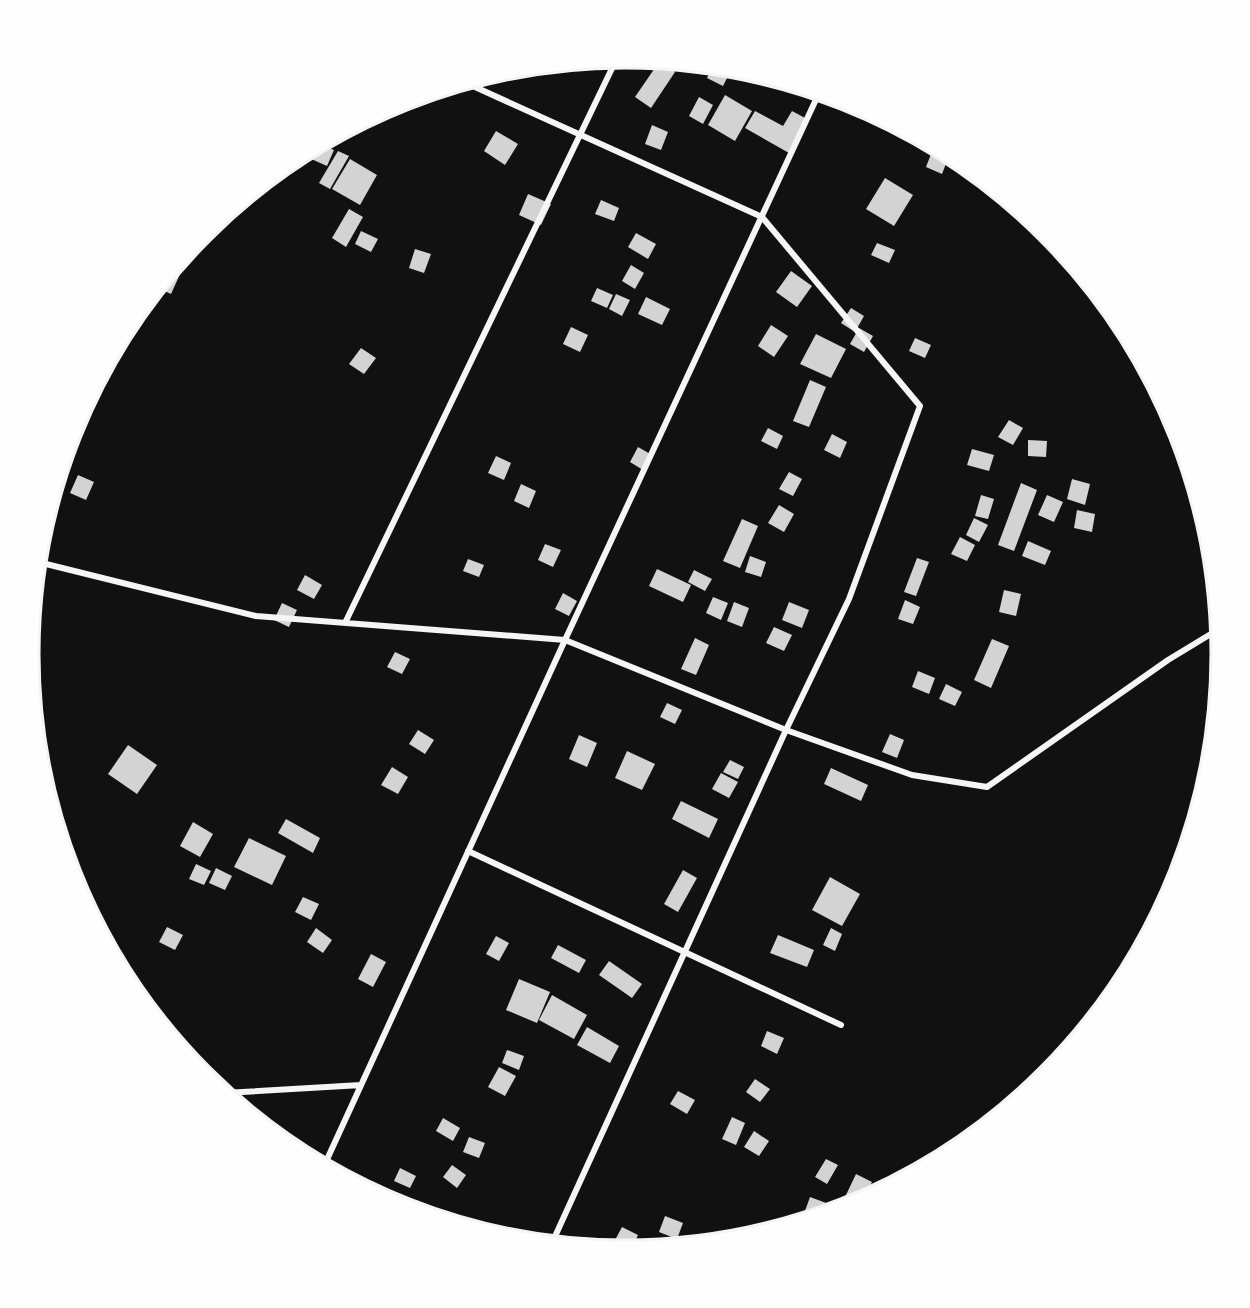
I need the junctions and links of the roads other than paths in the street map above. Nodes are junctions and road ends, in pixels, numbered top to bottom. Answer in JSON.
{"nodes":[{"id":1,"x":612,"y":68,"type":"edge"},
{"id":2,"x":476,"y":87,"type":"edge"},
{"id":3,"x":816,"y":100,"type":"edge"},
{"id":4,"x":580,"y":135,"type":"junction"},
{"id":5,"x":762,"y":217,"type":"junction"},
{"id":6,"x":46,"y":564,"type":"edge"},
{"id":7,"x":345,"y":623,"type":"junction"},
{"id":8,"x":1210,"y":634,"type":"edge"},
{"id":9,"x":565,"y":640,"type":"junction"},
{"id":10,"x":786,"y":730,"type":"junction"},
{"id":11,"x":468,"y":851,"type":"junction"},
{"id":12,"x":685,"y":952,"type":"junction"},
{"id":13,"x":841,"y":1025,"type":"dead end"},
{"id":14,"x":361,"y":1085,"type":"junction"},
{"id":15,"x":236,"y":1092,"type":"edge"},
{"id":16,"x":328,"y":1158,"type":"edge"},
{"id":17,"x":555,"y":1236,"type":"edge"}],
"edges":[{"from":1,"to":4,"type":"street"},
{"from":2,"to":4,"type":"street"},
{"from":3,"to":5,"type":"street"},
{"from":4,"to":5,"type":"street"},
{"from":4,"to":7,"type":"street"},
{"from":5,"to":9,"type":"street"},
{"from":5,"to":10,"type":"street"},
{"from":6,"to":7,"type":"street"},
{"from":7,"to":9,"type":"street"},
{"from":8,"to":10,"type":"street"},
{"from":9,"to":10,"type":"street"},
{"from":9,"to":11,"type":"street"},
{"from":10,"to":12,"type":"street"},
{"from":11,"to":12,"type":"street"},
{"from":11,"to":14,"type":"street"},
{"from":12,"to":13,"type":"street"},
{"from":12,"to":17,"type":"street"},
{"from":14,"to":15,"type":"street"},
{"from":14,"to":16,"type":"street"}]}
